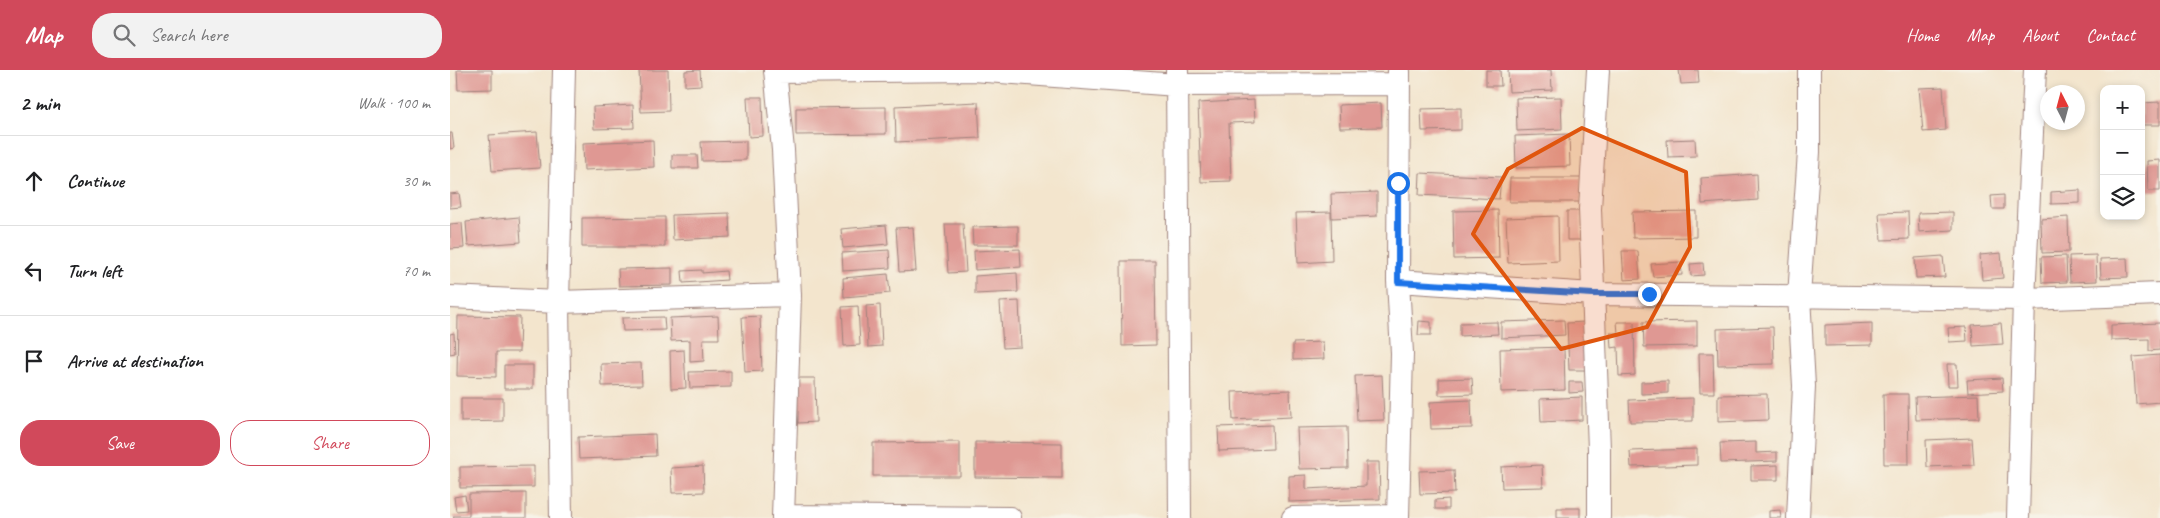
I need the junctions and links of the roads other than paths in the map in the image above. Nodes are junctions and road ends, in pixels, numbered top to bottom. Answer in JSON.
{"nodes":[{"id":1,"x":564,"y":70,"type":"edge"},
{"id":2,"x":972,"y":70,"type":"edge"},
{"id":3,"x":1598,"y":70,"type":"edge"},
{"id":4,"x":1809,"y":70,"type":"edge"},
{"id":5,"x":2035,"y":70,"type":"edge"},
{"id":6,"x":775,"y":71,"type":"edge"},
{"id":7,"x":1399,"y":77,"type":"edge"},
{"id":8,"x":1177,"y":78,"type":"edge"},
{"id":9,"x":1398,"y":282,"type":"junction"},
{"id":10,"x":1593,"y":294,"type":"junction"},
{"id":11,"x":2160,"y":294,"type":"edge"},
{"id":12,"x":790,"y":295,"type":"junction"},
{"id":13,"x":1799,"y":296,"type":"junction"},
{"id":14,"x":450,"y":297,"type":"edge"},
{"id":15,"x":2024,"y":299,"type":"junction"},
{"id":16,"x":558,"y":302,"type":"junction"},
{"id":17,"x":783,"y":517,"type":"edge"},
{"id":18,"x":1398,"y":517,"type":"edge"},
{"id":19,"x":561,"y":518,"type":"edge"},
{"id":20,"x":1010,"y":518,"type":"edge"},
{"id":21,"x":1180,"y":518,"type":"edge"},
{"id":22,"x":1293,"y":518,"type":"edge"},
{"id":23,"x":1598,"y":518,"type":"edge"},
{"id":24,"x":1798,"y":518,"type":"edge"},
{"id":25,"x":2018,"y":518,"type":"edge"}],
"edges":[{"from":1,"to":16,"type":"street"},
{"from":2,"to":6,"type":"street"},
{"from":2,"to":8,"type":"street"},
{"from":3,"to":10,"type":"street"},
{"from":4,"to":13,"type":"street"},
{"from":5,"to":15,"type":"street"},
{"from":6,"to":12,"type":"street"},
{"from":7,"to":8,"type":"street"},
{"from":7,"to":9,"type":"street"},
{"from":8,"to":21,"type":"street"},
{"from":9,"to":10,"type":"street"},
{"from":9,"to":18,"type":"street"},
{"from":10,"to":13,"type":"street"},
{"from":10,"to":23,"type":"street"},
{"from":11,"to":15,"type":"street"},
{"from":12,"to":16,"type":"street"},
{"from":12,"to":17,"type":"street"},
{"from":13,"to":15,"type":"street"},
{"from":13,"to":24,"type":"street"},
{"from":14,"to":16,"type":"street"},
{"from":15,"to":25,"type":"street"},
{"from":16,"to":19,"type":"street"},
{"from":17,"to":20,"type":"street"},
{"from":18,"to":22,"type":"street"}]}
